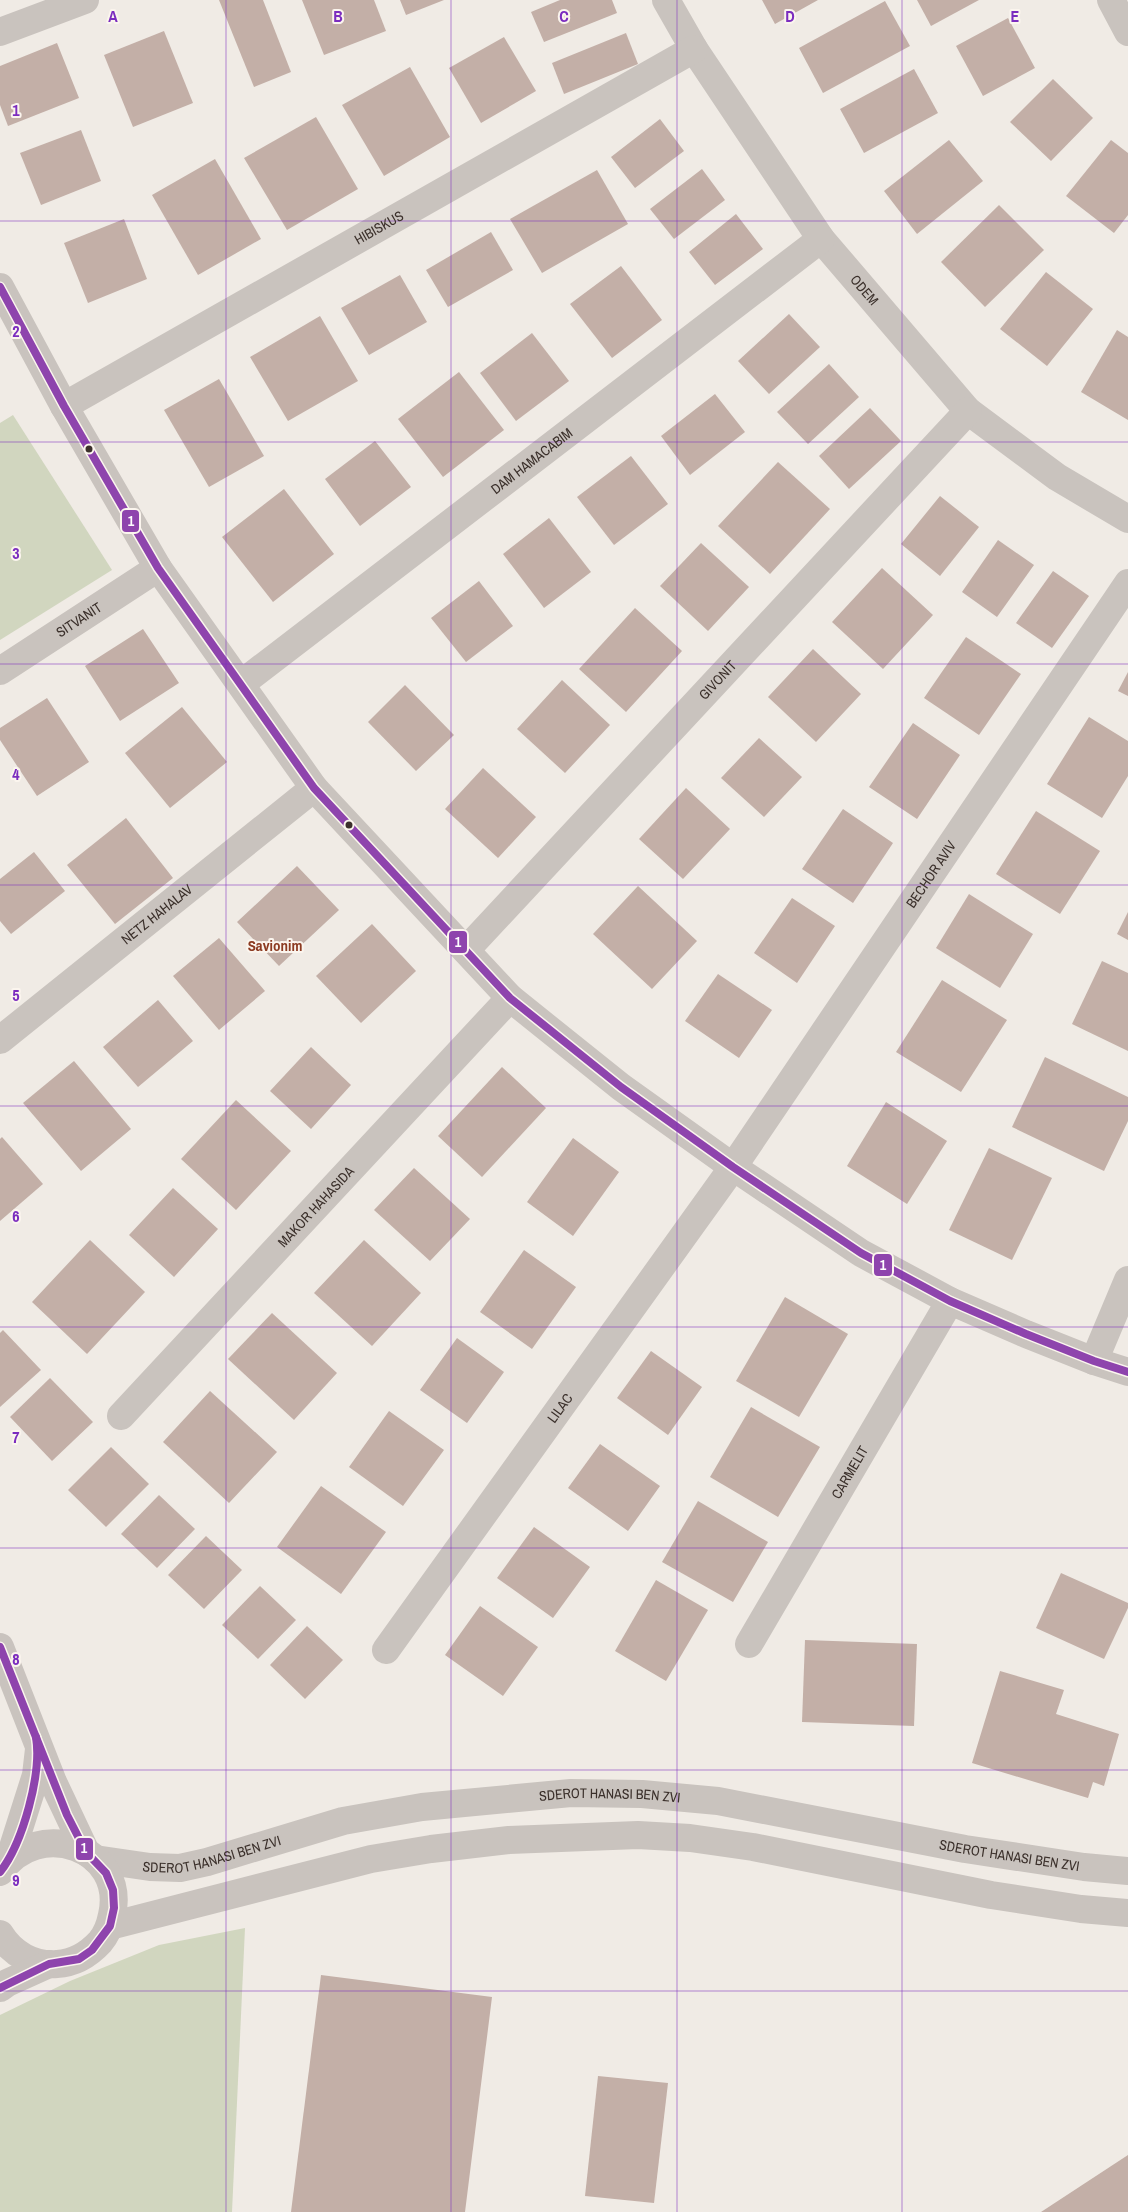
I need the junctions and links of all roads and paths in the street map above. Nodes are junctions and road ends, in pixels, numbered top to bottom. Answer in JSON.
{"nodes":[{"id":1,"x":85,"y":0,"type":"edge"},
{"id":2,"x":666,"y":0,"type":"edge"},
{"id":3,"x":1111,"y":0,"type":"edge"},
{"id":4,"x":0,"y":32,"type":"edge"},
{"id":5,"x":1128,"y":32,"type":"edge"},
{"id":6,"x":694,"y":49,"type":"junction"},
{"id":7,"x":821,"y":239,"type":"junction"},
{"id":8,"x":0,"y":287,"type":"edge"},
{"id":9,"x":64,"y":406,"type":"junction"},
{"id":10,"x":968,"y":411,"type":"junction"},
{"id":11,"x":1128,"y":519,"type":"edge"},
{"id":12,"x":158,"y":568,"type":"junction"},
{"id":13,"x":1128,"y":583,"type":"edge"},
{"id":14,"x":0,"y":671,"type":"edge"},
{"id":15,"x":242,"y":683,"type":"junction"},
{"id":16,"x":314,"y":788,"type":"junction"},
{"id":17,"x":466,"y":950,"type":"junction"},
{"id":18,"x":510,"y":998,"type":"junction"},
{"id":19,"x":0,"y":1040,"type":"edge"},
{"id":20,"x":733,"y":1167,"type":"junction"},
{"id":21,"x":1128,"y":1280,"type":"edge"},
{"id":22,"x":950,"y":1301,"type":"junction"},
{"id":23,"x":1094,"y":1361,"type":"junction"},
{"id":24,"x":1128,"y":1372,"type":"edge"},
{"id":25,"x":121,"y":1416,"type":"dead end"},
{"id":26,"x":749,"y":1644,"type":"dead end"},
{"id":27,"x":0,"y":1647,"type":"edge"},
{"id":28,"x":386,"y":1650,"type":"dead end"},
{"id":29,"x":39,"y":1745,"type":"junction"},
{"id":30,"x":91,"y":1856,"type":"junction"},
{"id":31,"x":5,"y":1866,"type":"edge"},
{"id":32,"x":1128,"y":1871,"type":"edge"},
{"id":33,"x":1128,"y":1913,"type":"edge"},
{"id":34,"x":110,"y":1926,"type":"junction"},
{"id":35,"x":0,"y":1934,"type":"edge"},
{"id":36,"x":49,"y":1964,"type":"junction"},
{"id":37,"x":0,"y":1988,"type":"edge"}],
"edges":[{"from":1,"to":4,"type":"street"},
{"from":2,"to":6,"type":"street","name":"ODEM"},
{"from":3,"to":5,"type":"street"},
{"from":6,"to":7,"type":"street","name":"ODEM"},
{"from":6,"to":9,"type":"street","name":"HIBISKUS"},
{"from":7,"to":10,"type":"street","name":"ODEM"},
{"from":7,"to":15,"type":"street","name":"DAM HAMACABIM"},
{"from":8,"to":9,"type":"street"},
{"from":9,"to":12,"type":"street"},
{"from":10,"to":11,"type":"street","name":"ODEM"},
{"from":10,"to":17,"type":"street","name":"GIVONIT"},
{"from":12,"to":14,"type":"street","name":"SITVANIT"},
{"from":12,"to":15,"type":"street"},
{"from":13,"to":20,"type":"street","name":"BECHOR AVIV"},
{"from":15,"to":16,"type":"street"},
{"from":16,"to":17,"type":"street"},
{"from":16,"to":19,"type":"street","name":"NETZ HAHALAV"},
{"from":17,"to":18,"type":"street"},
{"from":18,"to":20,"type":"street"},
{"from":18,"to":25,"type":"street","name":"MAKOR HAHASIDA"},
{"from":20,"to":22,"type":"street"},
{"from":20,"to":28,"type":"street","name":"LILAC"},
{"from":21,"to":23,"type":"street"},
{"from":22,"to":23,"type":"street"},
{"from":22,"to":26,"type":"street","name":"CARMELIT"},
{"from":23,"to":24,"type":"street"},
{"from":27,"to":29,"type":"street"},
{"from":29,"to":30,"type":"street"},
{"from":29,"to":31,"type":"street"},
{"from":30,"to":31,"type":"street","name":"SDEROT HANASI BEN ZVI"},
{"from":30,"to":32,"type":"street","name":"SDEROT HANASI BEN ZVI"},
{"from":30,"to":34,"type":"street"},
{"from":33,"to":34,"type":"street"},
{"from":34,"to":36,"type":"street"},
{"from":35,"to":36,"type":"street"},
{"from":36,"to":37,"type":"street"}]}
